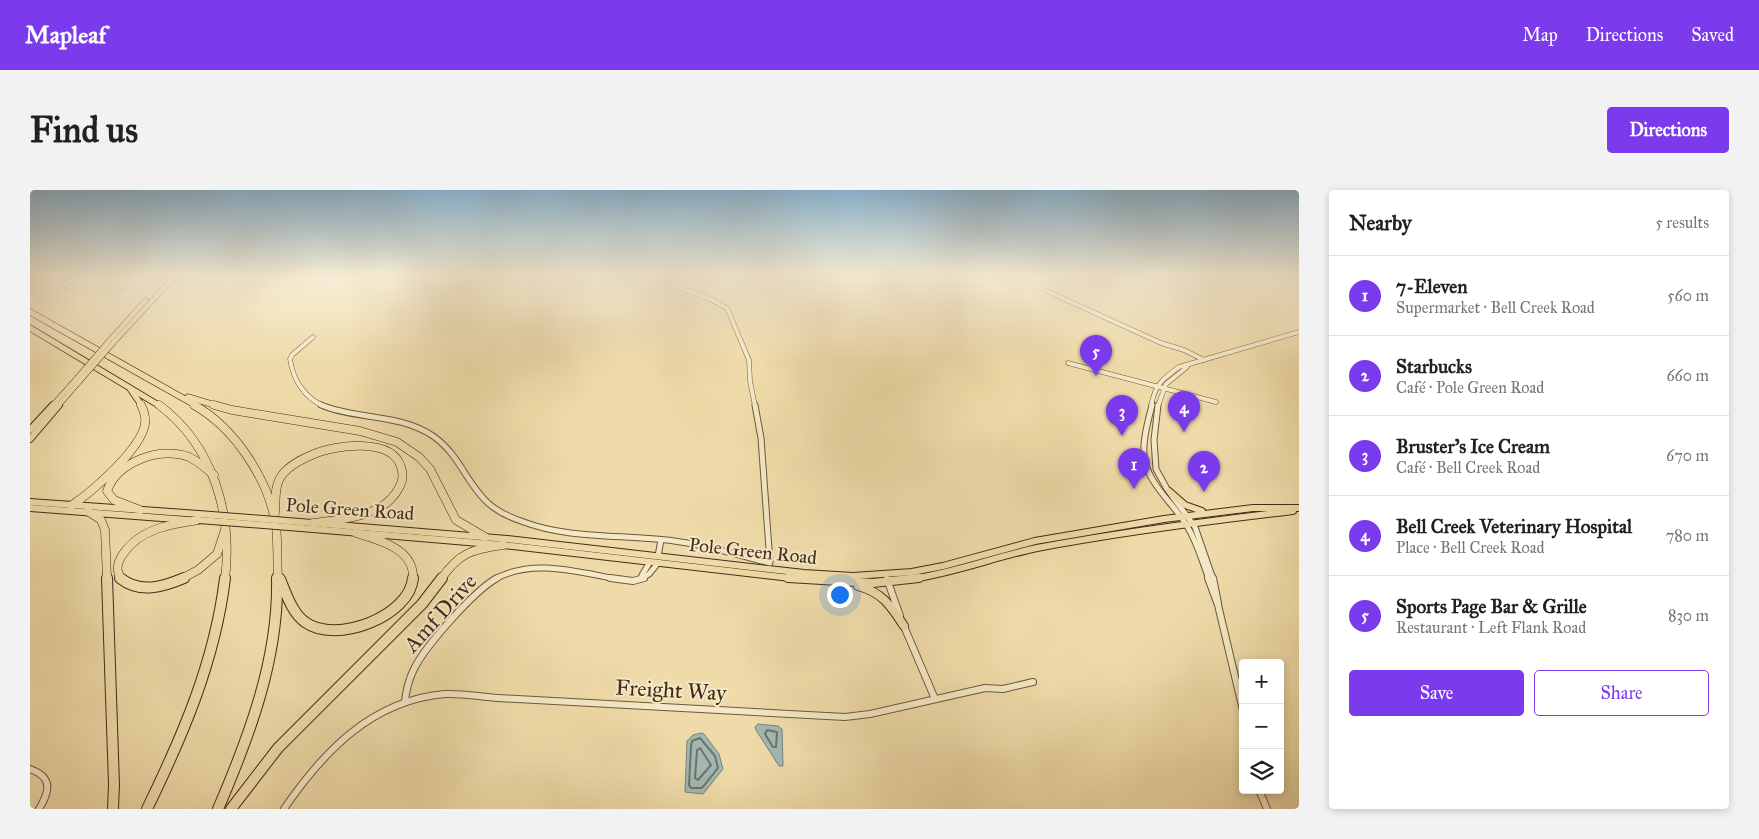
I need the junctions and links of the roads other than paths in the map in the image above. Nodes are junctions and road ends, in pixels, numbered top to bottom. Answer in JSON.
{"nodes":[{"id":1,"x":144,"y":304,"type":"edge"},
{"id":2,"x":149,"y":304,"type":"edge"},
{"id":3,"x":719,"y":304,"type":"edge"},
{"id":4,"x":1072,"y":304,"type":"edge"},
{"id":5,"x":30,"y":312,"type":"edge"},
{"id":6,"x":134,"y":314,"type":"junction"},
{"id":7,"x":140,"y":314,"type":"junction"},
{"id":8,"x":30,"y":328,"type":"edge"},
{"id":9,"x":1299,"y":332,"type":"edge"},
{"id":10,"x":313,"y":337,"type":"dead end"},
{"id":11,"x":111,"y":342,"type":"junction"},
{"id":12,"x":1204,"y":360,"type":"junction"},
{"id":13,"x":1068,"y":363,"type":"dead end"},
{"id":14,"x":1192,"y":365,"type":"junction"},
{"id":15,"x":78,"y":380,"type":"junction"},
{"id":16,"x":127,"y":384,"type":"junction"},
{"id":17,"x":1156,"y":387,"type":"junction"},
{"id":18,"x":1163,"y":389,"type":"junction"},
{"id":19,"x":174,"y":392,"type":"junction"},
{"id":20,"x":1216,"y":402,"type":"dead end"},
{"id":21,"x":30,"y":430,"type":"edge"},
{"id":22,"x":30,"y":438,"type":"edge"},
{"id":23,"x":215,"y":476,"type":"junction"},
{"id":24,"x":1168,"y":491,"type":"junction"},
{"id":25,"x":30,"y":502,"type":"edge"},
{"id":26,"x":72,"y":505,"type":"junction"},
{"id":27,"x":30,"y":508,"type":"edge"},
{"id":28,"x":1253,"y":508,"type":"junction"},
{"id":29,"x":1299,"y":509,"type":"edge"},
{"id":30,"x":140,"y":510,"type":"junction"},
{"id":31,"x":89,"y":512,"type":"junction"},
{"id":32,"x":1184,"y":516,"type":"junction"},
{"id":33,"x":199,"y":517,"type":"junction"},
{"id":34,"x":274,"y":519,"type":"junction"},
{"id":35,"x":313,"y":523,"type":"junction"},
{"id":36,"x":1189,"y":523,"type":"junction"},
{"id":37,"x":301,"y":525,"type":"junction"},
{"id":38,"x":226,"y":528,"type":"junction"},
{"id":39,"x":356,"y":532,"type":"junction"},
{"id":40,"x":485,"y":536,"type":"junction"},
{"id":41,"x":661,"y":540,"type":"junction"},
{"id":42,"x":503,"y":545,"type":"junction"},
{"id":43,"x":652,"y":560,"type":"junction"},
{"id":44,"x":278,"y":575,"type":"junction"},
{"id":45,"x":887,"y":578,"type":"junction"},
{"id":46,"x":840,"y":582,"type":"junction"},
{"id":47,"x":904,"y":626,"type":"junction"},
{"id":48,"x":1033,"y":682,"type":"dead end"},
{"id":49,"x":935,"y":699,"type":"junction"},
{"id":50,"x":404,"y":702,"type":"junction"},
{"id":51,"x":1242,"y":704,"type":"edge"},
{"id":52,"x":30,"y":769,"type":"edge"},
{"id":53,"x":1261,"y":794,"type":"edge"},
{"id":54,"x":39,"y":809,"type":"edge"},
{"id":55,"x":113,"y":809,"type":"edge"},
{"id":56,"x":147,"y":809,"type":"edge"},
{"id":57,"x":218,"y":809,"type":"edge"},
{"id":58,"x":231,"y":809,"type":"edge"},
{"id":59,"x":284,"y":809,"type":"edge"},
{"id":60,"x":1267,"y":809,"type":"edge"}],
"edges":[{"from":1,"to":6,"type":"main road"},
{"from":2,"to":7,"type":"main road"},
{"from":3,"to":41,"type":"street"},
{"from":4,"to":12,"type":"street"},
{"from":5,"to":19,"type":"highway"},
{"from":6,"to":7,"type":"main road"},
{"from":6,"to":11,"type":"main road"},
{"from":7,"to":11,"type":"main road"},
{"from":8,"to":16,"type":"highway"},
{"from":9,"to":12,"type":"street"},
{"from":10,"to":41,"type":"street"},
{"from":11,"to":15,"type":"main road","bridge":true},
{"from":12,"to":14,"type":"street"},
{"from":13,"to":17,"type":"street"},
{"from":14,"to":17,"type":"street"},
{"from":14,"to":18,"type":"street"},
{"from":15,"to":21,"type":"main road"},
{"from":15,"to":22,"type":"main road"},
{"from":16,"to":23,"type":"highway"},
{"from":16,"to":26,"type":"highway"},
{"from":17,"to":18,"type":"street"},
{"from":17,"to":32,"type":"street"},
{"from":18,"to":20,"type":"street"},
{"from":18,"to":24,"type":"street"},
{"from":19,"to":34,"type":"highway"},
{"from":19,"to":40,"type":"highway"},
{"from":23,"to":30,"type":"highway"},
{"from":23,"to":38,"type":"highway"},
{"from":24,"to":28,"type":"main road"},
{"from":24,"to":32,"type":"street"},
{"from":25,"to":26,"type":"main road"},
{"from":26,"to":30,"type":"main road"},
{"from":27,"to":31,"type":"main road"},
{"from":28,"to":29,"type":"main road","name":"Pole Green Road"},
{"from":28,"to":32,"type":"main road","name":"Pole Green Road"},
{"from":29,"to":36,"type":"main road","name":"Pole Green Road"},
{"from":30,"to":33,"type":"main road"},
{"from":31,"to":33,"type":"main road"},
{"from":31,"to":55,"type":"highway"},
{"from":32,"to":36,"type":"street"},
{"from":32,"to":45,"type":"main road","name":"Pole Green Road"},
{"from":33,"to":37,"type":"main road","name":"Pole Green Road","bridge":true},
{"from":33,"to":38,"type":"highway"},
{"from":34,"to":35,"type":"highway"},
{"from":34,"to":44,"type":"highway"},
{"from":35,"to":37,"type":"main road","name":"Pole Green Road"},
{"from":35,"to":40,"type":"main road","name":"Pole Green Road"},
{"from":36,"to":45,"type":"main road","name":"Pole Green Road"},
{"from":36,"to":51,"type":"street"},
{"from":37,"to":39,"type":"main road","name":"Pole Green Road"},
{"from":38,"to":56,"type":"highway"},
{"from":39,"to":42,"type":"main road","name":"Pole Green Road"},
{"from":39,"to":44,"type":"highway"},
{"from":40,"to":43,"type":"main road","name":"Pole Green Road"},
{"from":41,"to":43,"type":"street"},
{"from":42,"to":43,"type":"main road","name":"Pole Green Road"},
{"from":42,"to":58,"type":"highway"},
{"from":43,"to":45,"type":"main road","name":"Pole Green Road"},
{"from":43,"to":46,"type":"main road","name":"Pole Green Road"},
{"from":43,"to":50,"type":"street","name":"Amf Drive"},
{"from":44,"to":57,"type":"highway"},
{"from":45,"to":46,"type":"main road","name":"Pole Green Road"},
{"from":45,"to":47,"type":"street"},
{"from":46,"to":47,"type":"main road"},
{"from":47,"to":49,"type":"street"},
{"from":48,"to":49,"type":"street","name":"Freight Way"},
{"from":49,"to":50,"type":"street","name":"Freight Way"},
{"from":50,"to":59,"type":"street"},
{"from":52,"to":54,"type":"street"},
{"from":53,"to":60,"type":"street"}]}
